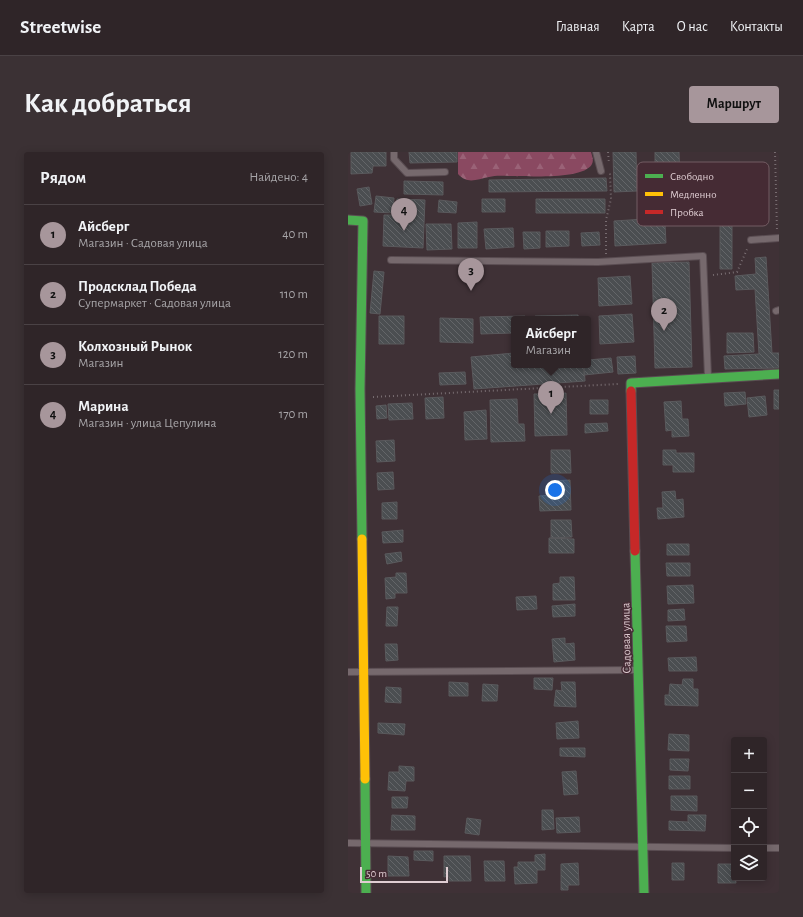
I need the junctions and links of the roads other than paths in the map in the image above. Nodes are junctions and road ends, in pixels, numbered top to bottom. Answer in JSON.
{"nodes":[{"id":1,"x":394,"y":152,"type":"edge"},
{"id":2,"x":596,"y":152,"type":"edge"},
{"id":3,"x":601,"y":171,"type":"dead end"},
{"id":4,"x":445,"y":172,"type":"dead end"},
{"id":5,"x":348,"y":220,"type":"edge"},
{"id":6,"x":778,"y":239,"type":"edge"},
{"id":7,"x":750,"y":240,"type":"road end"},
{"id":8,"x":391,"y":260,"type":"dead end"},
{"id":9,"x":779,"y":374,"type":"edge"},
{"id":10,"x":708,"y":378,"type":"junction"},
{"id":11,"x":639,"y":670,"type":"junction"},
{"id":12,"x":348,"y":672,"type":"edge"},
{"id":13,"x":363,"y":672,"type":"junction"},
{"id":14,"x":348,"y":843,"type":"edge"},
{"id":15,"x":366,"y":844,"type":"junction"},
{"id":16,"x":643,"y":847,"type":"junction"},
{"id":17,"x":731,"y":848,"type":"edge"},
{"id":18,"x":767,"y":848,"type":"edge"},
{"id":19,"x":779,"y":848,"type":"edge"},
{"id":20,"x":366,"y":893,"type":"edge"},
{"id":21,"x":644,"y":893,"type":"edge"}],
"edges":[{"from":1,"to":4,"type":"lane"},
{"from":2,"to":3,"type":"lane"},
{"from":5,"to":13,"type":"street"},
{"from":6,"to":7,"type":"lane"},
{"from":8,"to":10,"type":"lane"},
{"from":9,"to":10,"type":"street"},
{"from":10,"to":11,"type":"street","name":"Садовая улица"},
{"from":11,"to":13,"type":"lane"},
{"from":11,"to":16,"type":"street","name":"Садовая улица"},
{"from":12,"to":13,"type":"lane"},
{"from":13,"to":15,"type":"street"},
{"from":14,"to":15,"type":"lane"},
{"from":15,"to":16,"type":"lane"},
{"from":15,"to":20,"type":"street"},
{"from":16,"to":17,"type":"lane"},
{"from":16,"to":21,"type":"street","name":"Садовая улица"},
{"from":18,"to":19,"type":"lane"}]}
